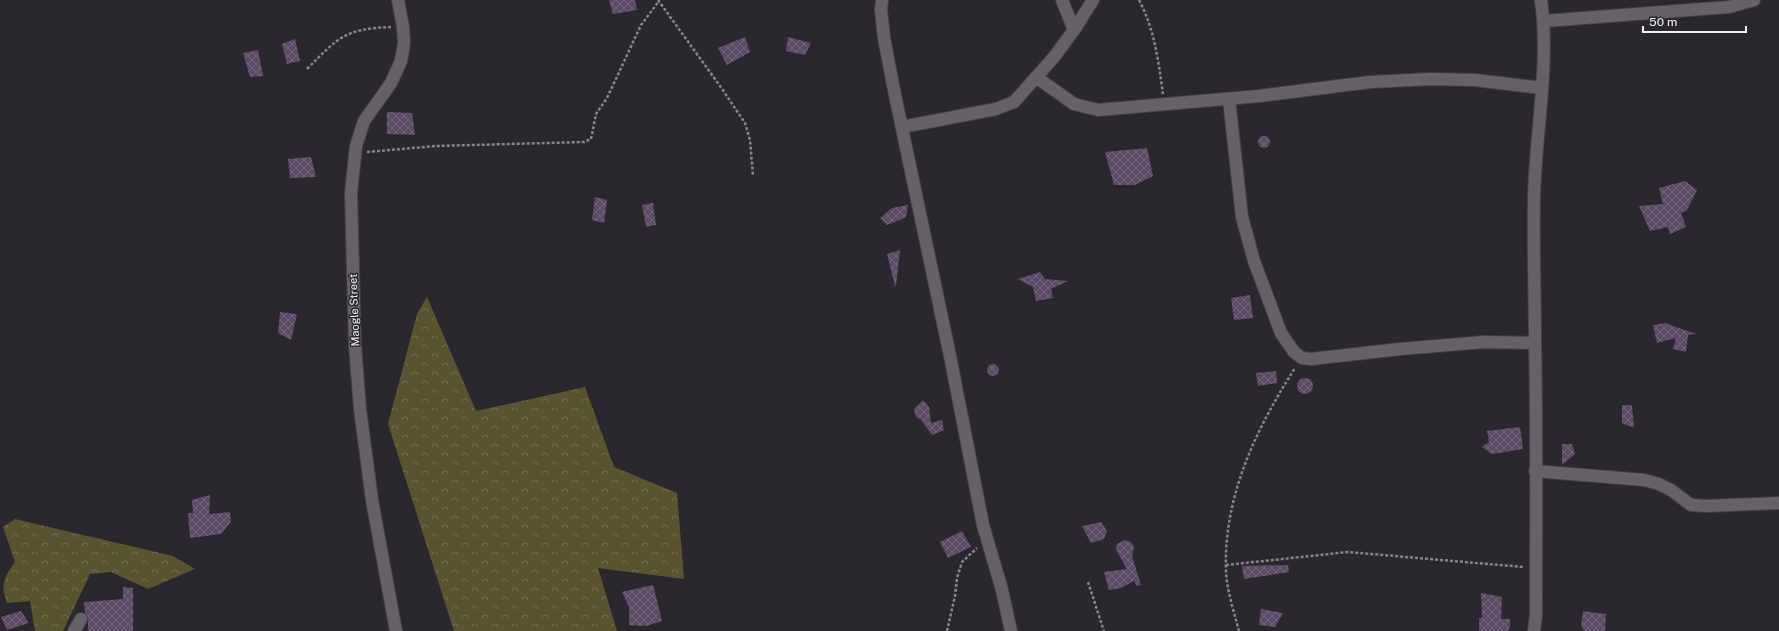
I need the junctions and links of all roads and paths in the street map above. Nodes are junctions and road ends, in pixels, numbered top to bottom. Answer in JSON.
{"nodes":[{"id":1,"x":398,"y":0,"type":"edge"},
{"id":2,"x":658,"y":0,"type":"edge"},
{"id":3,"x":882,"y":0,"type":"edge"},
{"id":4,"x":1062,"y":0,"type":"edge"},
{"id":5,"x":1093,"y":0,"type":"edge"},
{"id":6,"x":1139,"y":0,"type":"edge"},
{"id":7,"x":1541,"y":0,"type":"edge"},
{"id":8,"x":1754,"y":0,"type":"edge"},
{"id":9,"x":1544,"y":21,"type":"junction"},
{"id":10,"x":403,"y":27,"type":"junction"},
{"id":11,"x":1074,"y":30,"type":"junction"},
{"id":12,"x":308,"y":69,"type":"dead end"},
{"id":13,"x":1036,"y":77,"type":"junction"},
{"id":14,"x":1542,"y":88,"type":"junction"},
{"id":15,"x":1229,"y":99,"type":"junction"},
{"id":16,"x":1165,"y":106,"type":"junction"},
{"id":17,"x":902,"y":127,"type":"junction"},
{"id":18,"x":355,"y":154,"type":"junction"},
{"id":19,"x":754,"y":176,"type":"dead end"},
{"id":20,"x":1536,"y":343,"type":"junction"},
{"id":21,"x":1302,"y":358,"type":"junction"},
{"id":22,"x":1535,"y":472,"type":"junction"},
{"id":23,"x":1779,"y":503,"type":"edge"},
{"id":24,"x":988,"y":540,"type":"junction"},
{"id":25,"x":1226,"y":565,"type":"junction"},
{"id":26,"x":1536,"y":568,"type":"junction"},
{"id":27,"x":1088,"y":582,"type":"dead end"},
{"id":28,"x":81,"y":618,"type":"dead end"},
{"id":29,"x":74,"y":631,"type":"edge"},
{"id":30,"x":396,"y":631,"type":"edge"},
{"id":31,"x":947,"y":631,"type":"edge"},
{"id":32,"x":1011,"y":631,"type":"edge"},
{"id":33,"x":1104,"y":631,"type":"edge"},
{"id":34,"x":1239,"y":631,"type":"edge"},
{"id":35,"x":1534,"y":631,"type":"edge"}],
"edges":[{"from":1,"to":10,"type":"street","name":"Maogle Street"},
{"from":2,"to":18,"type":"path"},
{"from":2,"to":19,"type":"path"},
{"from":3,"to":17,"type":"street"},
{"from":4,"to":11,"type":"street"},
{"from":5,"to":11,"type":"street"},
{"from":6,"to":16,"type":"path"},
{"from":7,"to":9,"type":"street"},
{"from":8,"to":9,"type":"street"},
{"from":9,"to":14,"type":"street"},
{"from":10,"to":12,"type":"path"},
{"from":10,"to":18,"type":"street","name":"Maogle Street"},
{"from":11,"to":13,"type":"street"},
{"from":13,"to":16,"type":"street"},
{"from":13,"to":17,"type":"street"},
{"from":14,"to":15,"type":"street"},
{"from":14,"to":20,"type":"street"},
{"from":15,"to":16,"type":"street"},
{"from":15,"to":21,"type":"street"},
{"from":17,"to":24,"type":"street"},
{"from":18,"to":30,"type":"street","name":"Maogle Street"},
{"from":20,"to":21,"type":"street"},
{"from":20,"to":22,"type":"street"},
{"from":21,"to":25,"type":"path"},
{"from":22,"to":23,"type":"street"},
{"from":22,"to":26,"type":"street"},
{"from":24,"to":31,"type":"path"},
{"from":24,"to":32,"type":"street"},
{"from":25,"to":26,"type":"path"},
{"from":25,"to":34,"type":"path"},
{"from":26,"to":35,"type":"street"},
{"from":27,"to":33,"type":"path"},
{"from":28,"to":29,"type":"street"}]}
